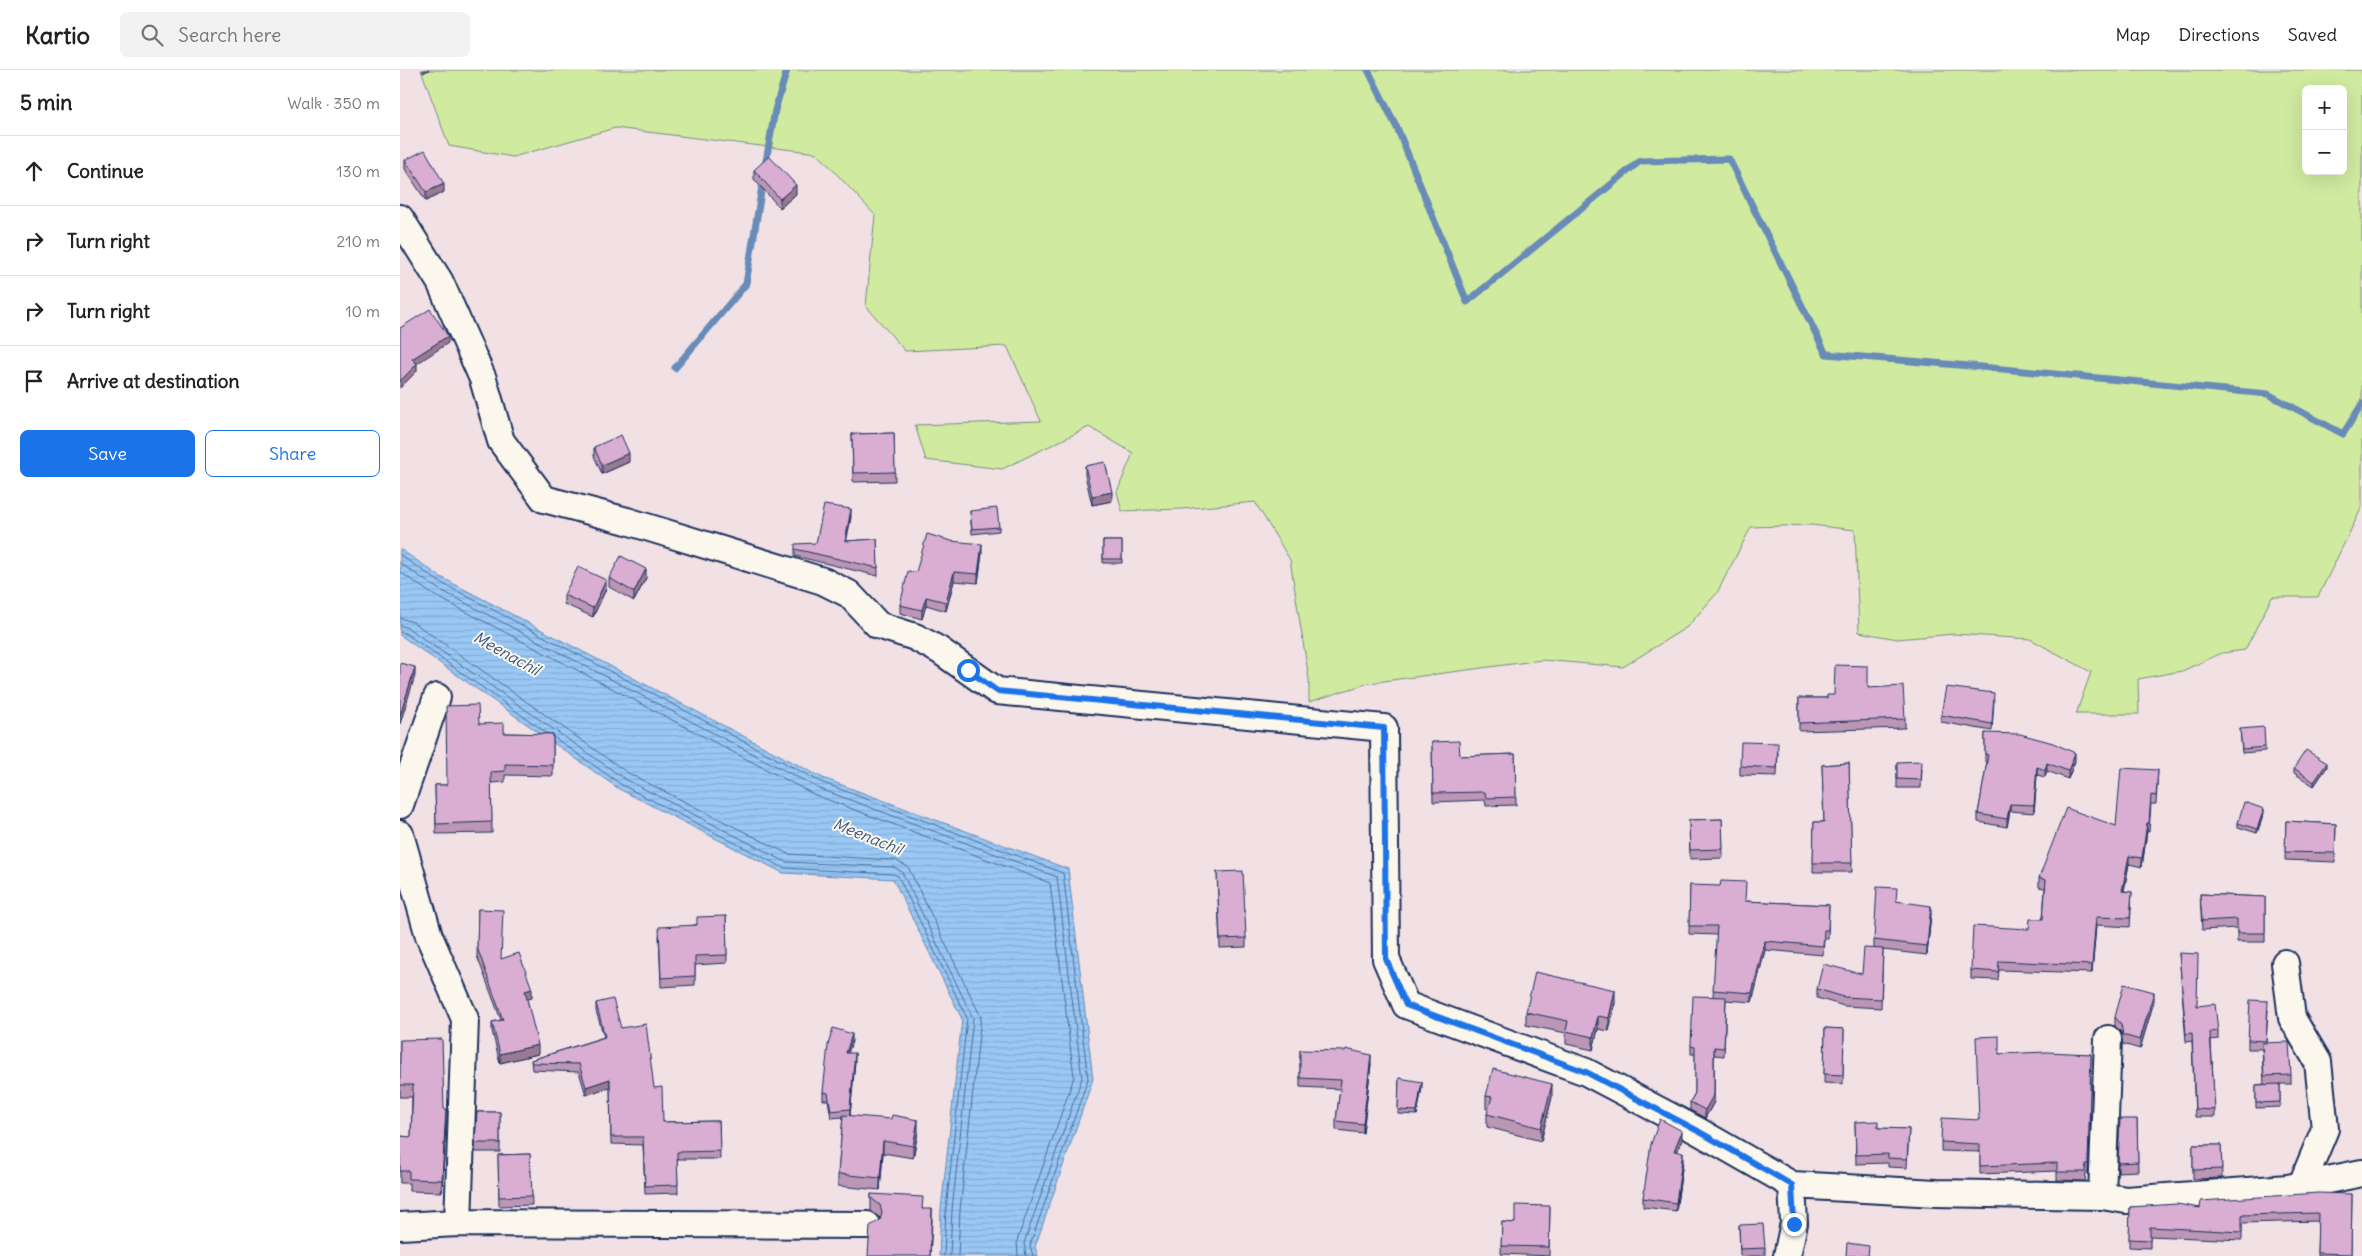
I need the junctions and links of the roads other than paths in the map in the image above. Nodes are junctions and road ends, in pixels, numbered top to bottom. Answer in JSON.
{"nodes":[{"id":1,"x":400,"y":218,"type":"edge"},
{"id":2,"x":437,"y":697,"type":"dead end"},
{"id":3,"x":400,"y":805,"type":"edge"},
{"id":4,"x":400,"y":834,"type":"edge"},
{"id":5,"x":2285,"y":963,"type":"dead end"},
{"id":6,"x":2108,"y":1038,"type":"dead end"},
{"id":7,"x":2362,"y":1173,"type":"edge"},
{"id":8,"x":2302,"y":1184,"type":"junction"},
{"id":9,"x":1792,"y":1185,"type":"junction"},
{"id":10,"x":2102,"y":1196,"type":"junction"},
{"id":11,"x":458,"y":1223,"type":"junction"},
{"id":12,"x":867,"y":1225,"type":"dead end"},
{"id":13,"x":400,"y":1226,"type":"edge"},
{"id":14,"x":1786,"y":1256,"type":"edge"}],
"edges":[{"from":1,"to":9,"type":"street"},
{"from":2,"to":3,"type":"street"},
{"from":4,"to":11,"type":"street"},
{"from":5,"to":8,"type":"street"},
{"from":6,"to":10,"type":"street"},
{"from":7,"to":8,"type":"street"},
{"from":8,"to":10,"type":"street"},
{"from":9,"to":10,"type":"street"},
{"from":9,"to":14,"type":"street"},
{"from":11,"to":12,"type":"street"},
{"from":11,"to":13,"type":"street"}]}
